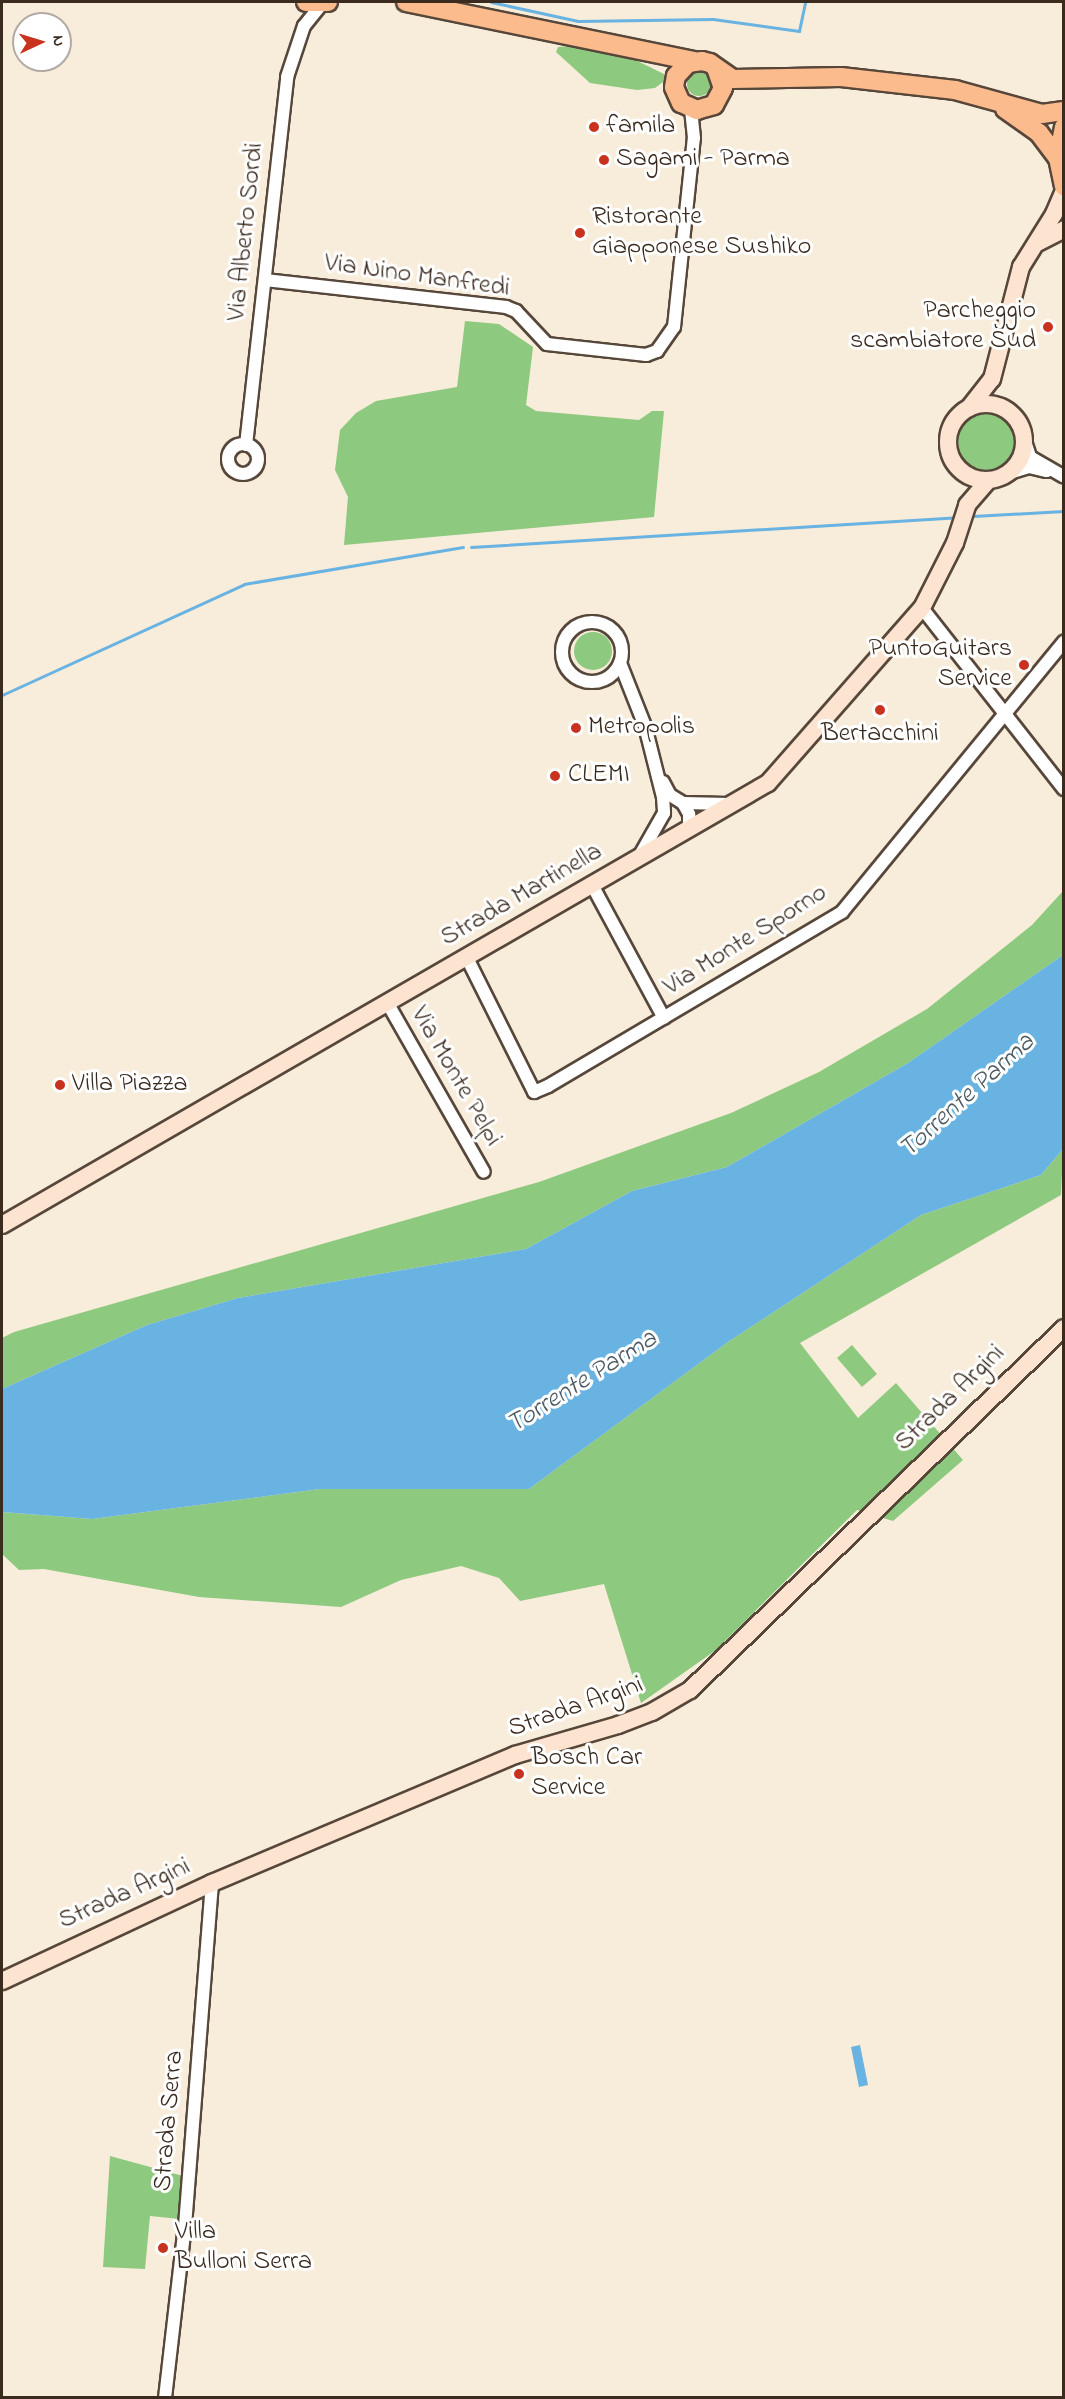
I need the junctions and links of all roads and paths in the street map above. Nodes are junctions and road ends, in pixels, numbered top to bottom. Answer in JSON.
{"nodes":[{"id":1,"x":301,"y":2,"type":"edge"},
{"id":2,"x":319,"y":2,"type":"edge"},
{"id":3,"x":406,"y":2,"type":"edge"},
{"id":4,"x":304,"y":26,"type":"junction"},
{"id":5,"x":686,"y":66,"type":"junction"},
{"id":6,"x":717,"y":68,"type":"junction"},
{"id":7,"x":778,"y":80,"type":"junction"},
{"id":8,"x":985,"y":97,"type":"junction"},
{"id":9,"x":706,"y":106,"type":"junction"},
{"id":10,"x":1064,"y":111,"type":"edge"},
{"id":11,"x":1064,"y":127,"type":"edge"},
{"id":12,"x":694,"y":138,"type":"junction"},
{"id":13,"x":1058,"y":158,"type":"junction"},
{"id":14,"x":1064,"y":188,"type":"edge"},
{"id":15,"x":1064,"y":229,"type":"edge"},
{"id":16,"x":1036,"y":245,"type":"junction"},
{"id":17,"x":265,"y":280,"type":"junction"},
{"id":18,"x":992,"y":379,"type":"junction"},
{"id":19,"x":1001,"y":407,"type":"junction"},
{"id":20,"x":969,"y":408,"type":"junction"},
{"id":21,"x":1024,"y":438,"type":"junction"},
{"id":22,"x":246,"y":445,"type":"dead end"},
{"id":23,"x":962,"y":471,"type":"junction"},
{"id":24,"x":1006,"y":474,"type":"junction"},
{"id":25,"x":1059,"y":475,"type":"edge"},
{"id":26,"x":989,"y":480,"type":"junction"},
{"id":27,"x":968,"y":505,"type":"junction"},
{"id":28,"x":922,"y":608,"type":"junction"},
{"id":29,"x":1064,"y":642,"type":"edge"},
{"id":30,"x":620,"y":663,"type":"junction"},
{"id":31,"x":603,"y":680,"type":"junction"},
{"id":32,"x":629,"y":687,"type":"junction"},
{"id":33,"x":1003,"y":712,"type":"junction"},
{"id":34,"x":661,"y":778,"type":"junction"},
{"id":35,"x":1064,"y":789,"type":"edge"},
{"id":36,"x":683,"y":803,"type":"junction"},
{"id":37,"x":734,"y":804,"type":"junction"},
{"id":38,"x":664,"y":813,"type":"junction"},
{"id":39,"x":685,"y":833,"type":"junction"},
{"id":40,"x":638,"y":858,"type":"junction"},
{"id":41,"x":592,"y":885,"type":"junction"},
{"id":42,"x":467,"y":958,"type":"junction"},
{"id":43,"x":387,"y":1004,"type":"junction"},
{"id":44,"x":663,"y":1018,"type":"junction"},
{"id":45,"x":484,"y":1172,"type":"dead end"},
{"id":46,"x":2,"y":1225,"type":"edge"},
{"id":47,"x":1064,"y":1328,"type":"edge"},
{"id":48,"x":212,"y":1883,"type":"junction"},
{"id":49,"x":2,"y":1981,"type":"edge"},
{"id":50,"x":165,"y":2397,"type":"edge"}],
"edges":[{"from":1,"to":4,"type":"street","name":"Via Alberto Sordi"},
{"from":2,"to":4,"type":"street","name":"Via Alberto Sordi"},
{"from":3,"to":5,"type":"main road"},
{"from":4,"to":17,"type":"street","name":"Via Alberto Sordi"},
{"from":5,"to":6,"type":"main road"},
{"from":5,"to":9,"type":"main road"},
{"from":6,"to":7,"type":"main road"},
{"from":6,"to":9,"type":"main road"},
{"from":7,"to":8,"type":"main road"},
{"from":7,"to":9,"type":"main road"},
{"from":8,"to":10,"type":"main road"},
{"from":8,"to":13,"type":"main road"},
{"from":9,"to":12,"type":"street"},
{"from":9,"to":12,"type":"street"},
{"from":11,"to":13,"type":"main road"},
{"from":12,"to":17,"type":"street","name":"Via Nino Manfredi"},
{"from":13,"to":14,"type":"main road"},
{"from":14,"to":16,"type":"street","name":"Strada Martinella"},
{"from":15,"to":16,"type":"street","name":"Strada Martinella"},
{"from":16,"to":18,"type":"street","name":"Strada Martinella"},
{"from":17,"to":22,"type":"street","name":"Via Alberto Sordi"},
{"from":18,"to":19,"type":"street"},
{"from":18,"to":20,"type":"street","name":"Strada Martinella"},
{"from":19,"to":20,"type":"street"},
{"from":19,"to":21,"type":"street"},
{"from":20,"to":23,"type":"street","name":"Strada Martinella"},
{"from":21,"to":24,"type":"street"},
{"from":21,"to":25,"type":"street"},
{"from":23,"to":26,"type":"street"},
{"from":23,"to":27,"type":"street","name":"Strada Martinella"},
{"from":24,"to":25,"type":"street"},
{"from":24,"to":26,"type":"street"},
{"from":26,"to":27,"type":"street","name":"Strada Martinella"},
{"from":27,"to":28,"type":"street","name":"Strada Martinella"},
{"from":28,"to":33,"type":"street"},
{"from":28,"to":37,"type":"street","name":"Strada Martinella"},
{"from":29,"to":33,"type":"street","name":"Via Monte Sporno"},
{"from":30,"to":31,"type":"street"},
{"from":30,"to":31,"type":"street"},
{"from":30,"to":32,"type":"street"},
{"from":31,"to":32,"type":"street"},
{"from":32,"to":34,"type":"street"},
{"from":33,"to":35,"type":"street"},
{"from":33,"to":44,"type":"street","name":"Via Monte Sporno"},
{"from":34,"to":36,"type":"street"},
{"from":34,"to":38,"type":"street"},
{"from":36,"to":37,"type":"street"},
{"from":36,"to":39,"type":"street"},
{"from":37,"to":39,"type":"street","name":"Strada Martinella"},
{"from":38,"to":39,"type":"street"},
{"from":38,"to":40,"type":"street"},
{"from":39,"to":40,"type":"street","name":"Strada Martinella"},
{"from":40,"to":41,"type":"street","name":"Strada Martinella"},
{"from":41,"to":42,"type":"street","name":"Strada Martinella"},
{"from":41,"to":44,"type":"street"},
{"from":42,"to":43,"type":"street","name":"Strada Martinella"},
{"from":42,"to":44,"type":"street","name":"Via Monte Sporno"},
{"from":43,"to":45,"type":"street","name":"Via Monte Pelpi"},
{"from":43,"to":46,"type":"street","name":"Strada Martinella"},
{"from":47,"to":48,"type":"street","name":"Strada Argini"},
{"from":48,"to":49,"type":"street","name":"Strada Argini"},
{"from":48,"to":50,"type":"street","name":"Strada Serra"}]}
